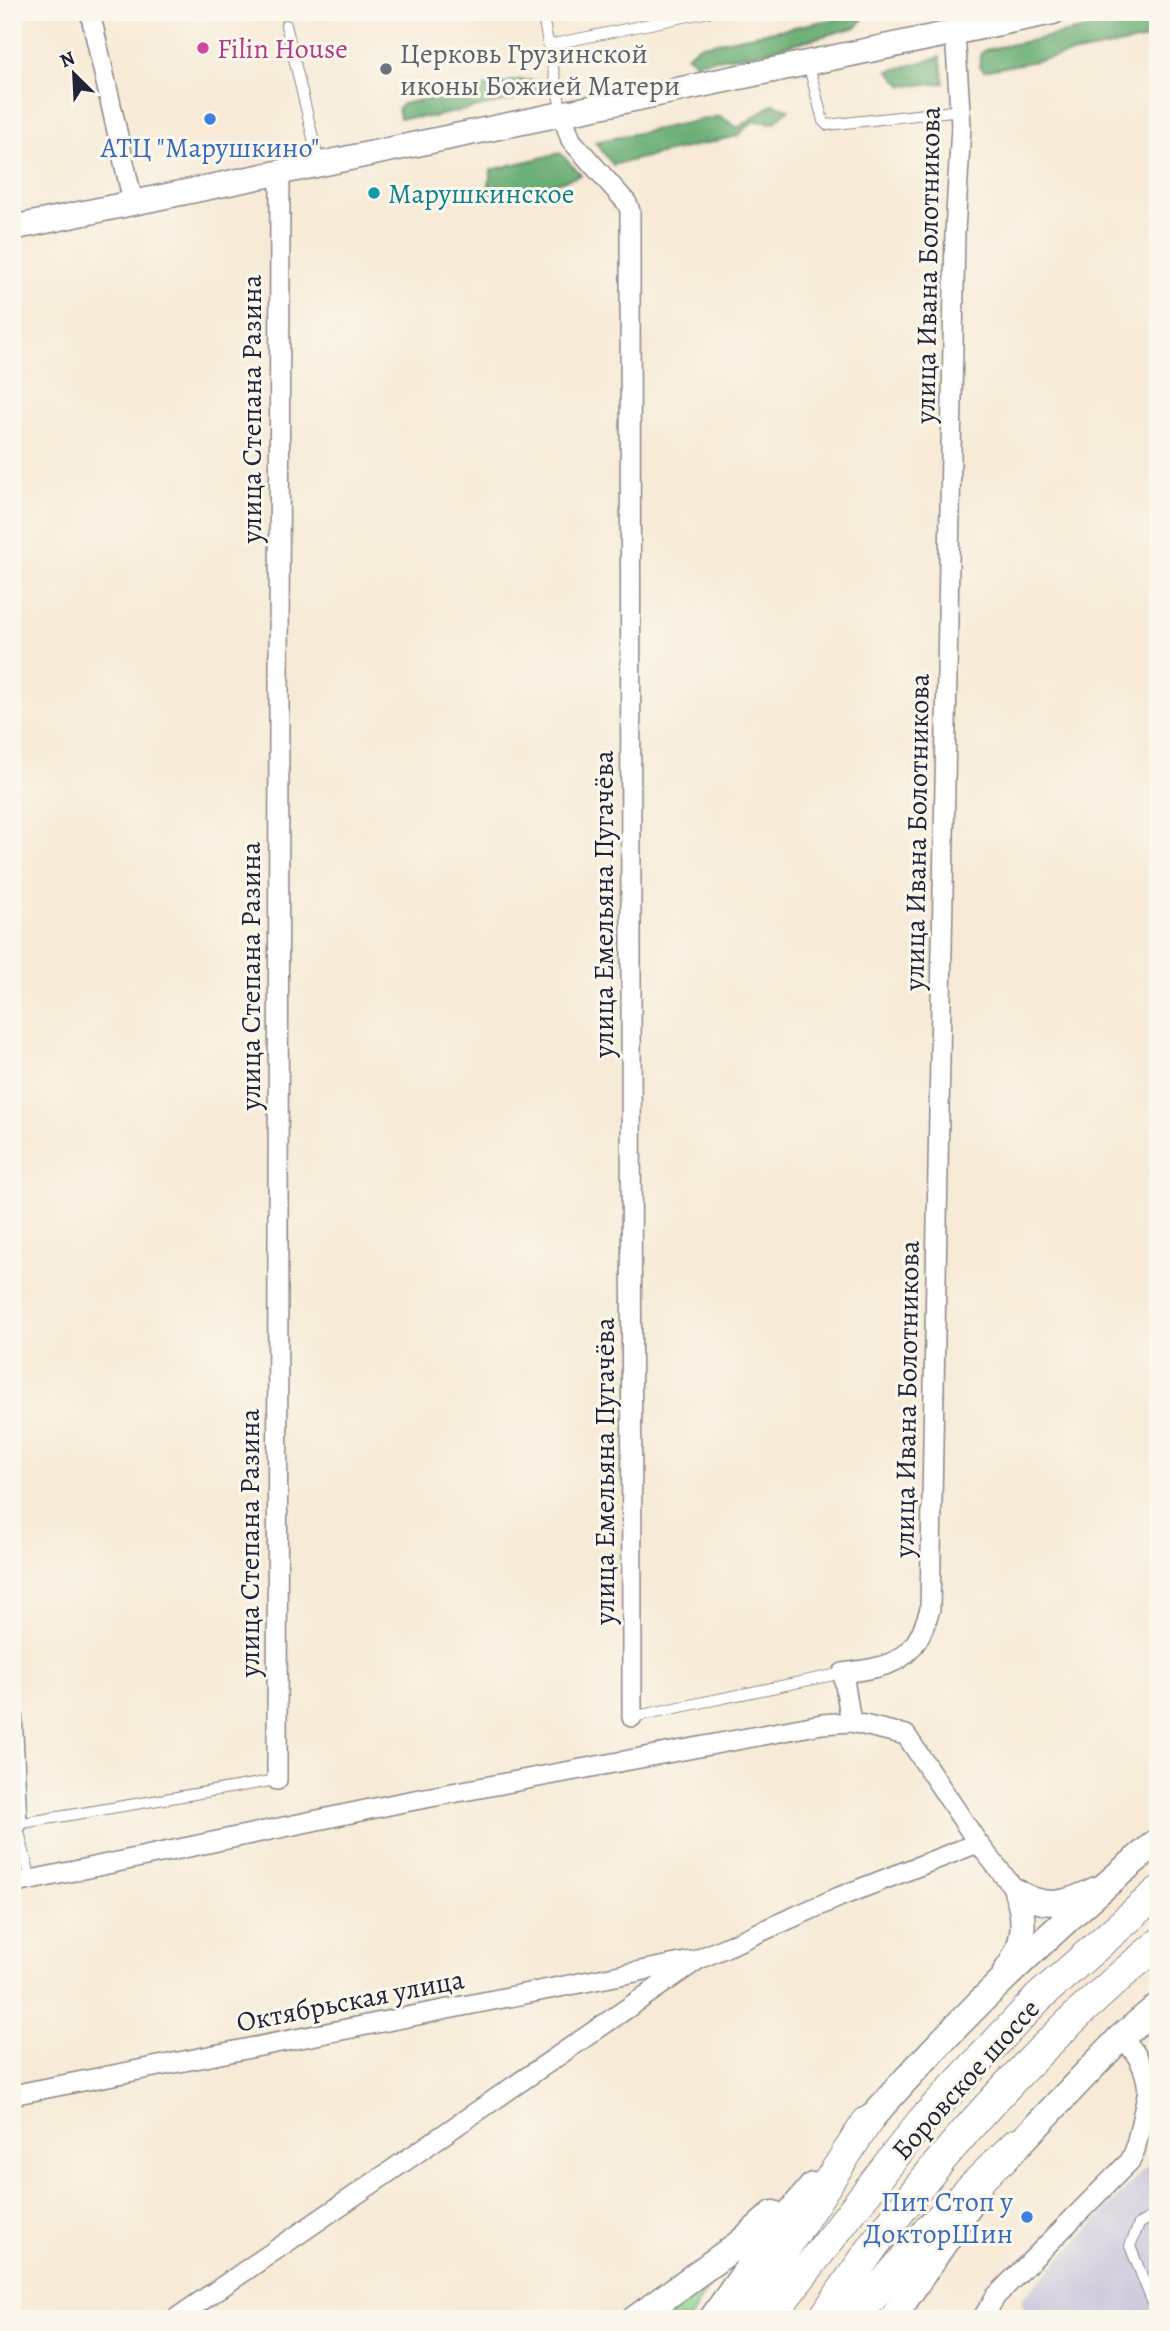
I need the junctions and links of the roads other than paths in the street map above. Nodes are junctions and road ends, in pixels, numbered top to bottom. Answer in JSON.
{"nodes":[{"id":1,"x":90,"y":12,"type":"edge"},
{"id":2,"x":542,"y":12,"type":"edge"},
{"id":3,"x":708,"y":12,"type":"edge"},
{"id":4,"x":1053,"y":12,"type":"edge"},
{"id":5,"x":286,"y":25,"type":"dead end"},
{"id":6,"x":955,"y":33,"type":"junction"},
{"id":7,"x":549,"y":45,"type":"junction"},
{"id":8,"x":808,"y":63,"type":"junction"},
{"id":9,"x":961,"y":110,"type":"junction"},
{"id":10,"x":562,"y":114,"type":"junction"},
{"id":11,"x":319,"y":163,"type":"junction"},
{"id":12,"x":280,"y":172,"type":"junction"},
{"id":13,"x":133,"y":202,"type":"junction"},
{"id":14,"x":12,"y":228,"type":"edge"},
{"id":15,"x":843,"y":1673,"type":"junction"},
{"id":16,"x":12,"y":1710,"type":"edge"},
{"id":17,"x":632,"y":1717,"type":"joint"},
{"id":18,"x":851,"y":1722,"type":"junction"},
{"id":19,"x":277,"y":1780,"type":"joint"},
{"id":20,"x":18,"y":1824,"type":"junction"},
{"id":21,"x":1158,"y":1841,"type":"edge"},
{"id":22,"x":978,"y":1843,"type":"junction"},
{"id":23,"x":1111,"y":1880,"type":"junction"},
{"id":24,"x":22,"y":1882,"type":"edge"},
{"id":25,"x":1016,"y":1891,"type":"junction"},
{"id":26,"x":1158,"y":1892,"type":"edge"},
{"id":27,"x":1158,"y":1944,"type":"edge"},
{"id":28,"x":699,"y":1959,"type":"junction"},
{"id":29,"x":1000,"y":1980,"type":"junction"},
{"id":30,"x":1158,"y":2006,"type":"edge"},
{"id":31,"x":1121,"y":2037,"type":"junction"},
{"id":32,"x":1153,"y":2089,"type":"edge"},
{"id":33,"x":12,"y":2095,"type":"edge"},
{"id":34,"x":1143,"y":2116,"type":"junction"},
{"id":35,"x":867,"y":2122,"type":"junction"},
{"id":36,"x":1158,"y":2130,"type":"edge"},
{"id":37,"x":1016,"y":2144,"type":"junction"},
{"id":38,"x":1158,"y":2213,"type":"edge"},
{"id":39,"x":1158,"y":2316,"type":"edge"},
{"id":40,"x":175,"y":2319,"type":"edge"},
{"id":41,"x":635,"y":2319,"type":"edge"},
{"id":42,"x":712,"y":2319,"type":"edge"},
{"id":43,"x":739,"y":2319,"type":"edge"},
{"id":44,"x":768,"y":2319,"type":"edge"},
{"id":45,"x":823,"y":2319,"type":"edge"},
{"id":46,"x":854,"y":2319,"type":"edge"},
{"id":47,"x":892,"y":2319,"type":"edge"},
{"id":48,"x":982,"y":2319,"type":"edge"}],
"edges":[{"from":1,"to":13,"type":"street"},
{"from":2,"to":7,"type":"lane"},
{"from":3,"to":7,"type":"lane"},
{"from":4,"to":6,"type":"street"},
{"from":5,"to":11,"type":"lane"},
{"from":6,"to":8,"type":"street"},
{"from":6,"to":9,"type":"street","name":"улица Ивана Болотникова"},
{"from":7,"to":10,"type":"lane"},
{"from":8,"to":9,"type":"lane"},
{"from":8,"to":10,"type":"street"},
{"from":9,"to":15,"type":"street","name":"улица Ивана Болотникова"},
{"from":10,"to":11,"type":"street"},
{"from":10,"to":17,"type":"street","name":"улица Емельяна Пугачёва"},
{"from":11,"to":12,"type":"street"},
{"from":12,"to":13,"type":"street"},
{"from":12,"to":19,"type":"street","name":"улица Степана Разина"},
{"from":13,"to":14,"type":"street"},
{"from":15,"to":17,"type":"lane"},
{"from":15,"to":18,"type":"street"},
{"from":16,"to":20,"type":"street"},
{"from":18,"to":22,"type":"street"},
{"from":18,"to":24,"type":"street"},
{"from":19,"to":20,"type":"lane"},
{"from":20,"to":24,"type":"lane"},
{"from":21,"to":23,"type":"main road"},
{"from":22,"to":25,"type":"street"},
{"from":22,"to":28,"type":"street","name":"Октябрьская улица"},
{"from":23,"to":25,"type":"street"},
{"from":23,"to":29,"type":"main road"},
{"from":25,"to":29,"type":"street"},
{"from":26,"to":44,"type":"main road","name":"Боровское шоссе"},
{"from":27,"to":45,"type":"main road","name":"Боровское шоссе"},
{"from":28,"to":33,"type":"street","name":"Октябрьская улица"},
{"from":28,"to":40,"type":"street","name":"Октябрьская улица"},
{"from":29,"to":35,"type":"main road"},
{"from":30,"to":31,"type":"main road"},
{"from":31,"to":32,"type":"street"},
{"from":31,"to":37,"type":"main road"},
{"from":32,"to":34,"type":"street"},
{"from":34,"to":36,"type":"lane"},
{"from":34,"to":48,"type":"street"},
{"from":35,"to":41,"type":"main road","name":"Боровское шоссе"},
{"from":35,"to":42,"type":"main road"},
{"from":35,"to":43,"type":"main road"},
{"from":37,"to":46,"type":"main road"},
{"from":37,"to":47,"type":"main road"},
{"from":38,"to":39,"type":"lane"}]}
